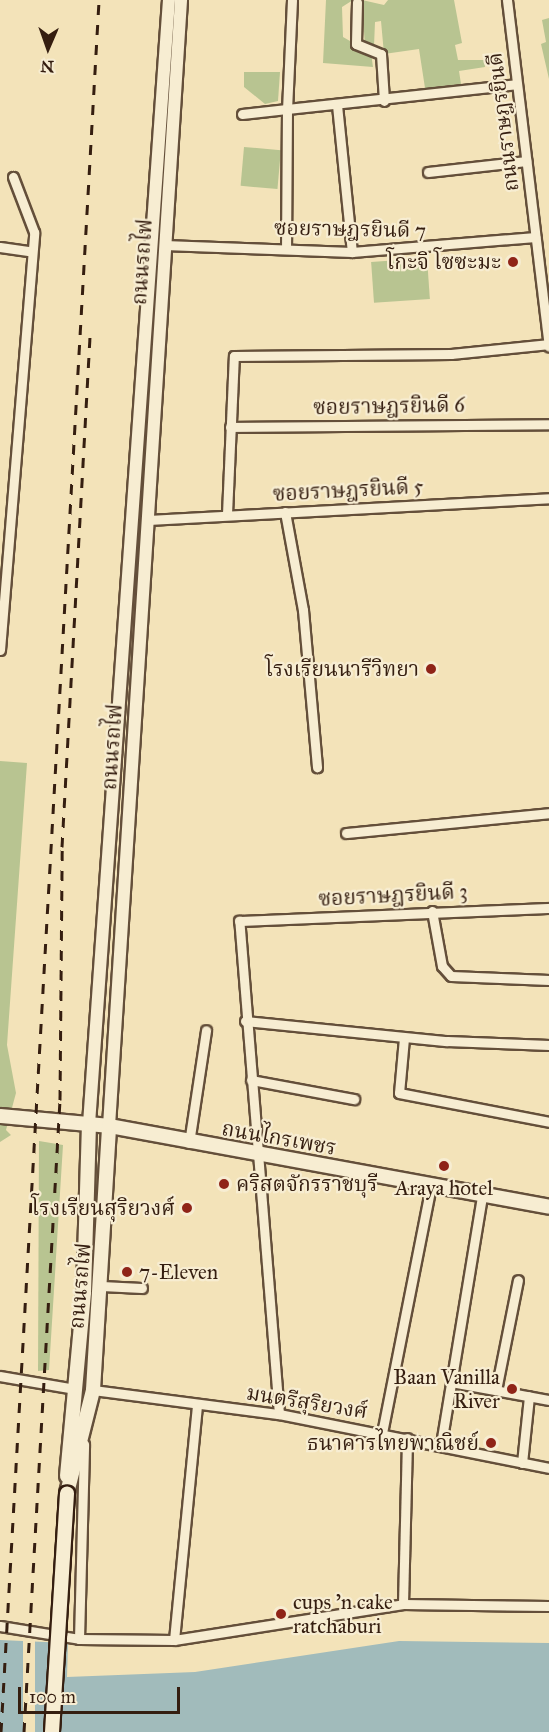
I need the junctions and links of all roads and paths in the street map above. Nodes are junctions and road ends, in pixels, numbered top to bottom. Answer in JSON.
{"nodes":[{"id":1,"x":169,"y":0,"type":"edge"},
{"id":2,"x":181,"y":0,"type":"edge"},
{"id":3,"x":292,"y":0,"type":"edge"},
{"id":4,"x":507,"y":0,"type":"edge"},
{"id":5,"x":357,"y":2,"type":"dead end"},
{"id":6,"x":516,"y":84,"type":"junction"},
{"id":7,"x":384,"y":101,"type":"junction"},
{"id":8,"x":337,"y":105,"type":"junction"},
{"id":9,"x":287,"y":110,"type":"junction"},
{"id":10,"x":242,"y":114,"type":"dead end"},
{"id":11,"x":526,"y":161,"type":"junction"},
{"id":12,"x":428,"y":172,"type":"dead end"},
{"id":13,"x":13,"y":177,"type":"dead end"},
{"id":14,"x":535,"y":237,"type":"junction"},
{"id":15,"x":164,"y":245,"type":"junction"},
{"id":16,"x":0,"y":247,"type":"edge"},
{"id":17,"x":286,"y":247,"type":"junction"},
{"id":18,"x":30,"y":251,"type":"junction"},
{"id":19,"x":352,"y":252,"type":"junction"},
{"id":20,"x":549,"y":345,"type":"edge"},
{"id":21,"x":137,"y":399,"type":"junction"},
{"id":22,"x":155,"y":400,"type":"junction"},
{"id":23,"x":549,"y":424,"type":"edge"},
{"id":24,"x":230,"y":427,"type":"junction"},
{"id":25,"x":549,"y":498,"type":"edge"},
{"id":26,"x":285,"y":512,"type":"junction"},
{"id":27,"x":227,"y":514,"type":"junction"},
{"id":28,"x":148,"y":520,"type":"junction"},
{"id":29,"x":0,"y":648,"type":"edge"},
{"id":30,"x":316,"y":767,"type":"dead end"},
{"id":31,"x":549,"y":813,"type":"edge"},
{"id":32,"x":346,"y":833,"type":"dead end"},
{"id":33,"x":549,"y":908,"type":"edge"},
{"id":34,"x":432,"y":912,"type":"junction"},
{"id":35,"x":549,"y":980,"type":"edge"},
{"id":36,"x":245,"y":1021,"type":"junction"},
{"id":37,"x":206,"y":1030,"type":"dead end"},
{"id":38,"x":404,"y":1038,"type":"junction"},
{"id":39,"x":549,"y":1045,"type":"edge"},
{"id":40,"x":251,"y":1080,"type":"junction"},
{"id":41,"x":354,"y":1099,"type":"dead end"},
{"id":42,"x":0,"y":1116,"type":"edge"},
{"id":43,"x":549,"y":1122,"type":"edge"},
{"id":44,"x":89,"y":1124,"type":"junction"},
{"id":45,"x":109,"y":1126,"type":"junction"},
{"id":46,"x":189,"y":1143,"type":"junction"},
{"id":47,"x":257,"y":1155,"type":"junction"},
{"id":48,"x":431,"y":1186,"type":"junction"},
{"id":49,"x":482,"y":1195,"type":"junction"},
{"id":50,"x":549,"y":1207,"type":"edge"},
{"id":51,"x":518,"y":1280,"type":"dead end"},
{"id":52,"x":101,"y":1286,"type":"junction"},
{"id":53,"x":142,"y":1288,"type":"dead end"},
{"id":54,"x":0,"y":1376,"type":"edge"},
{"id":55,"x":451,"y":1382,"type":"junction"},
{"id":56,"x":75,"y":1389,"type":"junction"},
{"id":57,"x":93,"y":1390,"type":"junction"},
{"id":58,"x":496,"y":1390,"type":"junction"},
{"id":59,"x":529,"y":1396,"type":"junction"},
{"id":60,"x":549,"y":1400,"type":"edge"},
{"id":61,"x":197,"y":1404,"type":"junction"},
{"id":62,"x":279,"y":1414,"type":"junction"},
{"id":63,"x":382,"y":1433,"type":"junction"},
{"id":64,"x":407,"y":1438,"type":"junction"},
{"id":65,"x":84,"y":1441,"type":"junction"},
{"id":66,"x":441,"y":1444,"type":"junction"},
{"id":67,"x":522,"y":1463,"type":"junction"},
{"id":68,"x":549,"y":1468,"type":"edge"},
{"id":69,"x":67,"y":1493,"type":"junction"},
{"id":70,"x":403,"y":1604,"type":"junction"},
{"id":71,"x":549,"y":1606,"type":"edge"},
{"id":72,"x":0,"y":1626,"type":"edge"},
{"id":73,"x":79,"y":1639,"type":"junction"},
{"id":74,"x":174,"y":1640,"type":"junction"},
{"id":75,"x":52,"y":1732,"type":"edge"}],
"edges":[{"from":1,"to":21,"type":"street","name":"ถนนรถไฟ"},
{"from":2,"to":15,"type":"street","name":"ถนนรถไฟ"},
{"from":3,"to":9,"type":"street"},
{"from":4,"to":6,"type":"street","name":"ถนนราษฎรยินดี"},
{"from":5,"to":7,"type":"street"},
{"from":6,"to":7,"type":"street"},
{"from":6,"to":11,"type":"street","name":"ถนนราษฎรยินดี"},
{"from":7,"to":8,"type":"street"},
{"from":8,"to":9,"type":"street"},
{"from":8,"to":19,"type":"street"},
{"from":9,"to":10,"type":"street"},
{"from":9,"to":17,"type":"street"},
{"from":11,"to":12,"type":"street"},
{"from":11,"to":14,"type":"street","name":"ถนนราษฎรยินดี"},
{"from":13,"to":18,"type":"street"},
{"from":14,"to":19,"type":"street","name":"ซอยราษฎรยินดี 7"},
{"from":14,"to":20,"type":"street","name":"ถนนราษฎรยินดี"},
{"from":15,"to":17,"type":"street","name":"ซอยราษฎรยินดี 7"},
{"from":15,"to":22,"type":"street","name":"ถนนรถไฟ"},
{"from":16,"to":18,"type":"street"},
{"from":17,"to":19,"type":"street","name":"ซอยราษฎรยินดี 7"},
{"from":18,"to":29,"type":"street"},
{"from":20,"to":24,"type":"street"},
{"from":21,"to":22,"type":"street"},
{"from":21,"to":44,"type":"street","name":"ถนนรถไฟ"},
{"from":22,"to":28,"type":"street","name":"ถนนรถไฟ"},
{"from":23,"to":24,"type":"street","name":"ซอยราษฎรยินดี 6"},
{"from":24,"to":27,"type":"street"},
{"from":25,"to":26,"type":"street","name":"ซอยราษฎรยินดี 5"},
{"from":26,"to":27,"type":"street","name":"ซอยราษฎรยินดี 5"},
{"from":26,"to":30,"type":"street"},
{"from":27,"to":28,"type":"street","name":"ซอยราษฎรยินดี 5"},
{"from":28,"to":45,"type":"street","name":"ถนนรถไฟ"},
{"from":31,"to":32,"type":"street"},
{"from":33,"to":34,"type":"street","name":"ซอยราษฎรยินดี 3"},
{"from":34,"to":35,"type":"street"},
{"from":34,"to":36,"type":"street","name":"ซอยราษฎรยินดี 3"},
{"from":36,"to":38,"type":"street"},
{"from":36,"to":40,"type":"street"},
{"from":37,"to":46,"type":"street"},
{"from":38,"to":39,"type":"street"},
{"from":38,"to":43,"type":"street"},
{"from":40,"to":41,"type":"street"},
{"from":40,"to":47,"type":"street"},
{"from":42,"to":44,"type":"main road","name":"ถนนไกรเพชร"},
{"from":44,"to":45,"type":"main road","name":"ถนนไกรเพชร"},
{"from":44,"to":56,"type":"main road","name":"ถนนรถไฟ"},
{"from":45,"to":46,"type":"main road","name":"ถนนไกรเพชร"},
{"from":45,"to":52,"type":"main road","name":"ถนนรถไฟ"},
{"from":46,"to":47,"type":"main road","name":"ถนนไกรเพชร"},
{"from":47,"to":48,"type":"main road","name":"ถนนไกรเพชร"},
{"from":47,"to":62,"type":"street"},
{"from":48,"to":49,"type":"main road","name":"ถนนไกรเพชร"},
{"from":48,"to":63,"type":"street"},
{"from":49,"to":50,"type":"main road","name":"ถนนไกรเพชร"},
{"from":49,"to":55,"type":"street"},
{"from":51,"to":58,"type":"street"},
{"from":52,"to":53,"type":"street"},
{"from":52,"to":57,"type":"main road","name":"ถนนรถไฟ"},
{"from":54,"to":56,"type":"street"},
{"from":55,"to":58,"type":"street"},
{"from":55,"to":66,"type":"street"},
{"from":56,"to":69,"type":"main road","name":"ถนนรถไฟ"},
{"from":57,"to":61,"type":"street","name":"มนตรีสุริยวงศ์"},
{"from":57,"to":65,"type":"main road","name":"ถนนรถไฟ"},
{"from":58,"to":59,"type":"street"},
{"from":59,"to":60,"type":"street"},
{"from":59,"to":67,"type":"street"},
{"from":61,"to":62,"type":"street","name":"มนตรีสุริยวงศ์"},
{"from":61,"to":74,"type":"street"},
{"from":62,"to":63,"type":"street","name":"มนตรีสุริยวงศ์"},
{"from":63,"to":64,"type":"street","name":"มนตรีสุริยวงศ์"},
{"from":64,"to":66,"type":"street","name":"มนตรีสุริยวงศ์"},
{"from":64,"to":70,"type":"street"},
{"from":65,"to":69,"type":"main road","name":"ถนนรถไฟ"},
{"from":65,"to":73,"type":"street"},
{"from":66,"to":67,"type":"street","name":"มนตรีสุริยวงศ์"},
{"from":67,"to":68,"type":"street","name":"มนตรีสุริยวงศ์"},
{"from":69,"to":75,"type":"main road","name":"ถนนรถไฟ","bridge":true},
{"from":70,"to":71,"type":"street"},
{"from":70,"to":74,"type":"street"},
{"from":72,"to":73,"type":"street"},
{"from":73,"to":74,"type":"street"}]}
